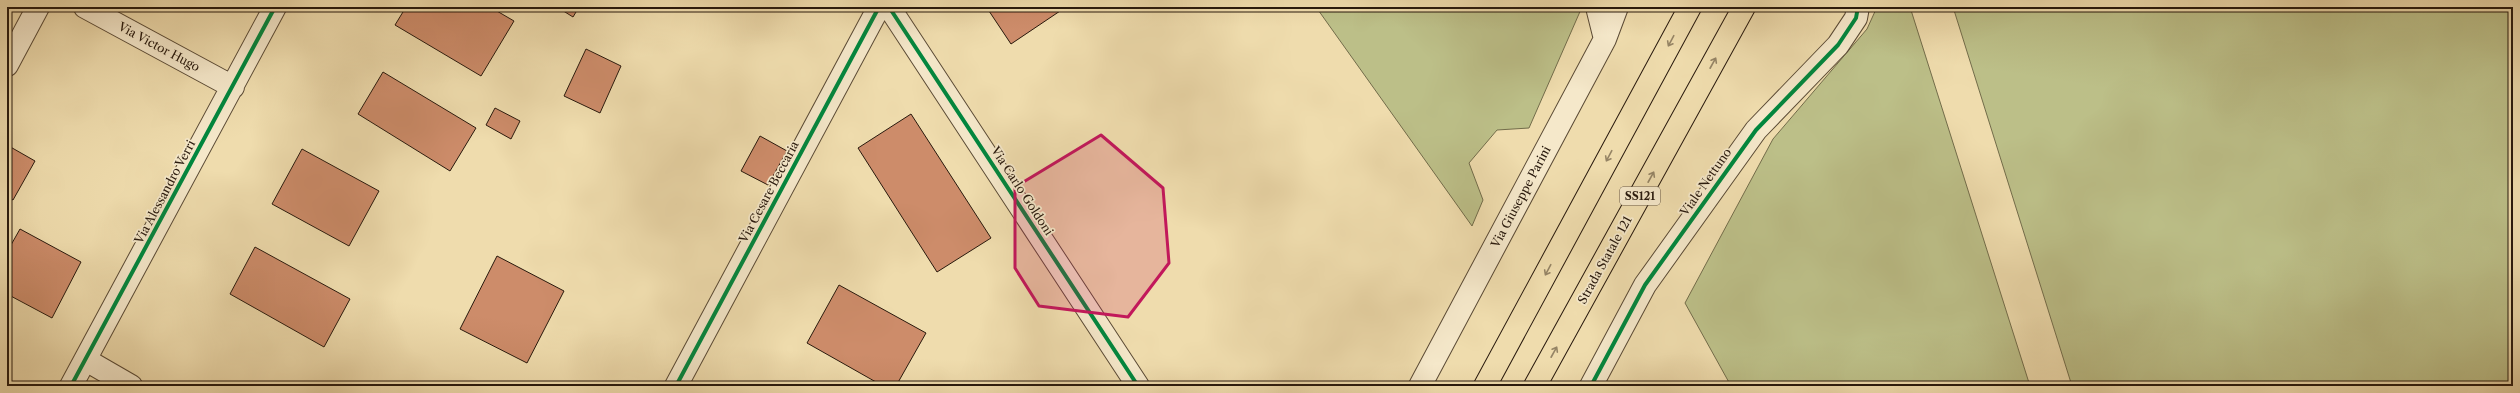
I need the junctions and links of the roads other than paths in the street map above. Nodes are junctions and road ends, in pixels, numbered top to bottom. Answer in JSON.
{"nodes":[{"id":1,"x":38,"y":7,"type":"edge"},
{"id":2,"x":85,"y":7,"type":"edge"},
{"id":3,"x":275,"y":7,"type":"edge"},
{"id":4,"x":880,"y":7,"type":"edge"},
{"id":5,"x":888,"y":7,"type":"edge"},
{"id":6,"x":1597,"y":7,"type":"edge"},
{"id":7,"x":1617,"y":7,"type":"edge"},
{"id":8,"x":1690,"y":7,"type":"edge"},
{"id":9,"x":1744,"y":7,"type":"edge"},
{"id":10,"x":1858,"y":7,"type":"edge"},
{"id":11,"x":1605,"y":39,"type":"junction"},
{"id":12,"x":7,"y":65,"type":"edge"},
{"id":13,"x":234,"y":87,"type":"junction"},
{"id":14,"x":86,"y":360,"type":"junction"},
{"id":15,"x":71,"y":386,"type":"edge"},
{"id":16,"x":131,"y":386,"type":"edge"},
{"id":17,"x":676,"y":386,"type":"edge"},
{"id":18,"x":1138,"y":386,"type":"edge"},
{"id":19,"x":1420,"y":386,"type":"edge"},
{"id":20,"x":1485,"y":386,"type":"edge"},
{"id":21,"x":1535,"y":386,"type":"edge"},
{"id":22,"x":1591,"y":386,"type":"edge"}],
"edges":[{"from":1,"to":12,"type":"street"},
{"from":2,"to":13,"type":"street","name":"Via Victor Hugo"},
{"from":3,"to":13,"type":"street","name":"Via Alessandro Verri"},
{"from":4,"to":17,"type":"street","name":"Via Cesare Beccaria"},
{"from":5,"to":18,"type":"street","name":"Via Carlo Goldoni"},
{"from":6,"to":11,"type":"street"},
{"from":7,"to":11,"type":"street","name":"Via Giuseppe Parini"},
{"from":8,"to":20,"type":"main road","one_way":true},
{"from":21,"to":9,"type":"main road","name":"Strada Statale 121","number":"SS121","one_way":true},
{"from":10,"to":22,"type":"street","name":"Viale Nettuno"},
{"from":11,"to":19,"type":"street","name":"Via Giuseppe Parini"},
{"from":13,"to":14,"type":"street","name":"Via Alessandro Verri"},
{"from":14,"to":15,"type":"street","name":"Via Alessandro Verri"},
{"from":14,"to":16,"type":"street"}]}
